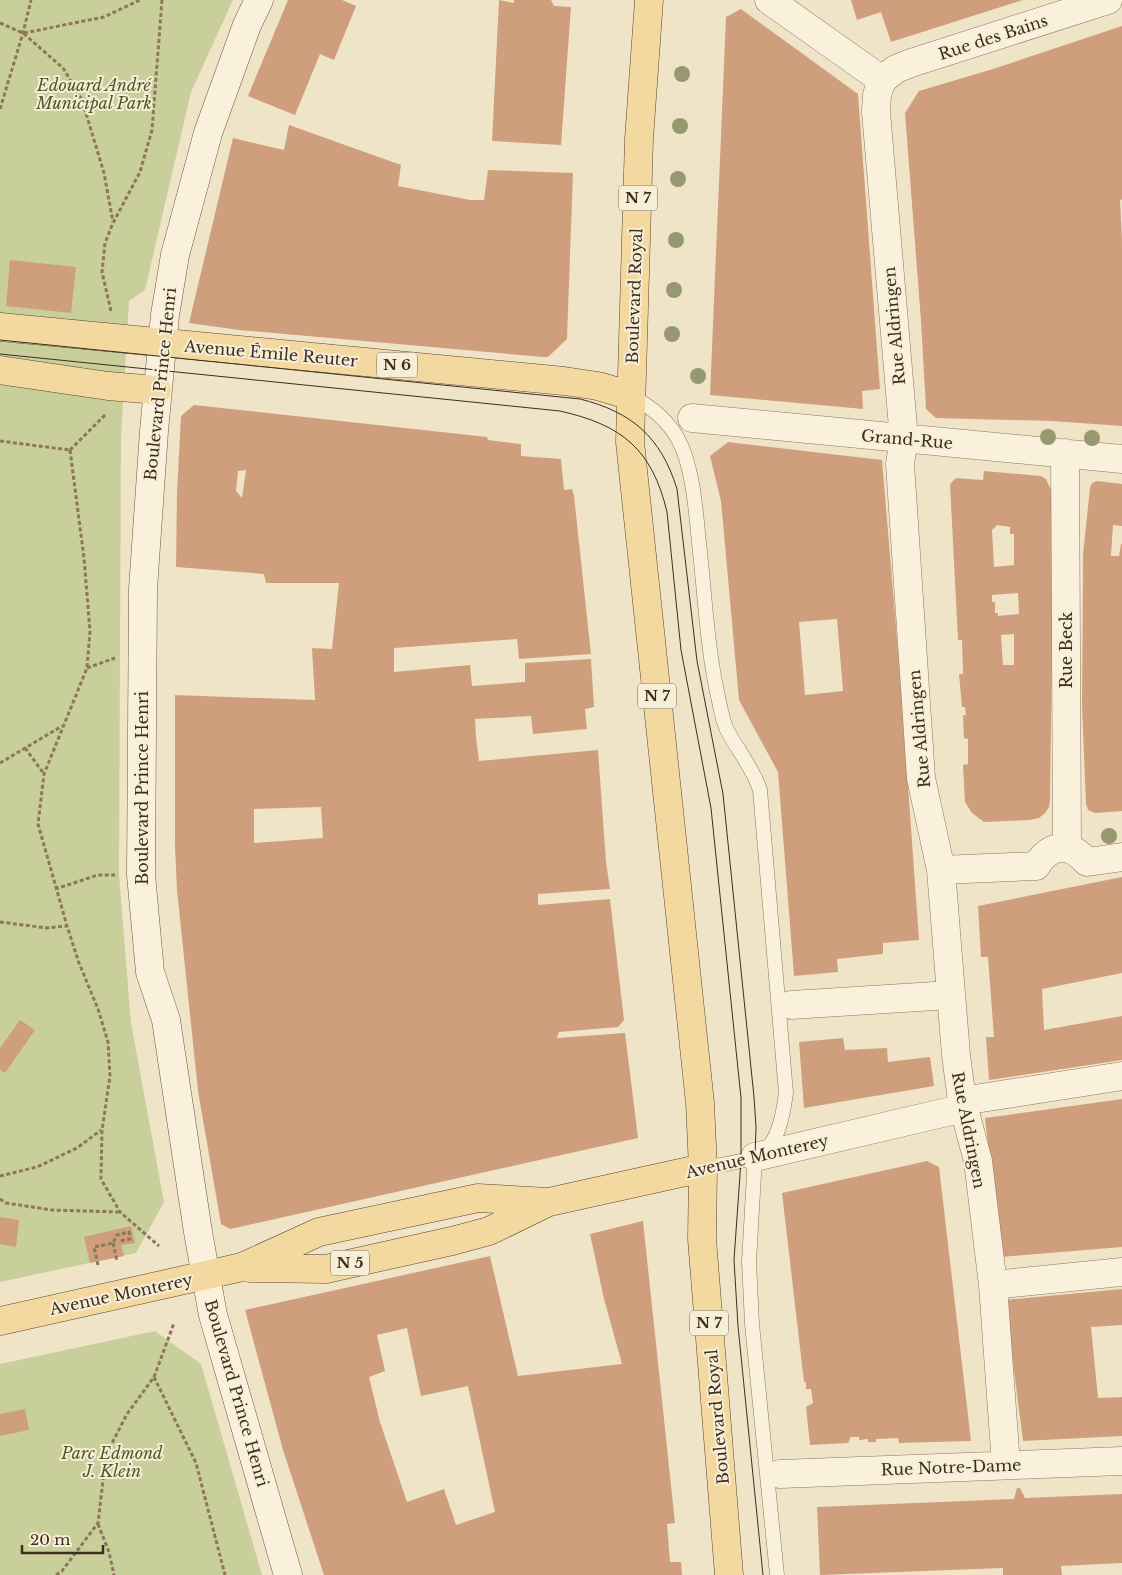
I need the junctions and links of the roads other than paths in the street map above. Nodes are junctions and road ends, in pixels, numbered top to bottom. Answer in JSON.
{"nodes":[{"id":1,"x":259,"y":0,"type":"edge"},
{"id":2,"x":649,"y":0,"type":"edge"},
{"id":3,"x":769,"y":0,"type":"edge"},
{"id":4,"x":1108,"y":0,"type":"edge"},
{"id":5,"x":882,"y":80,"type":"junction"},
{"id":6,"x":0,"y":327,"type":"edge"},
{"id":7,"x":162,"y":343,"type":"junction"},
{"id":8,"x":0,"y":370,"type":"edge"},
{"id":9,"x":157,"y":390,"type":"junction"},
{"id":10,"x":631,"y":396,"type":"junction"},
{"id":11,"x":692,"y":418,"type":"dead end"},
{"id":12,"x":904,"y":439,"type":"junction"},
{"id":13,"x":1065,"y":453,"type":"junction"},
{"id":14,"x":1122,"y":459,"type":"edge"},
{"id":15,"x":1067,"y":848,"type":"junction"},
{"id":16,"x":1122,"y":857,"type":"edge"},
{"id":17,"x":941,"y":870,"type":"junction"},
{"id":18,"x":951,"y":994,"type":"junction"},
{"id":19,"x":791,"y":1005,"type":"dead end"},
{"id":20,"x":1122,"y":1076,"type":"edge"},
{"id":21,"x":963,"y":1105,"type":"junction"},
{"id":22,"x":755,"y":1157,"type":"junction"},
{"id":23,"x":703,"y":1168,"type":"junction"},
{"id":24,"x":549,"y":1202,"type":"junction"},
{"id":25,"x":447,"y":1205,"type":"junction"},
{"id":26,"x":456,"y":1240,"type":"junction"},
{"id":27,"x":242,"y":1268,"type":"junction"},
{"id":28,"x":1122,"y":1272,"type":"edge"},
{"id":29,"x":206,"y":1276,"type":"junction"},
{"id":30,"x":993,"y":1286,"type":"junction"},
{"id":31,"x":0,"y":1321,"type":"edge"},
{"id":32,"x":1122,"y":1461,"type":"edge"},
{"id":33,"x":1006,"y":1465,"type":"junction"},
{"id":34,"x":780,"y":1474,"type":"dead end"},
{"id":35,"x":288,"y":1575,"type":"edge"},
{"id":36,"x":728,"y":1575,"type":"edge"},
{"id":37,"x":777,"y":1575,"type":"edge"}],
"edges":[{"from":1,"to":7,"type":"street","name":"Boulevard Prince Henri"},
{"from":2,"to":10,"type":"main road","name":"Boulevard Royal","number":"N 7"},
{"from":3,"to":5,"type":"street"},
{"from":4,"to":5,"type":"street","name":"Rue des Bains"},
{"from":5,"to":12,"type":"street","name":"Rue Aldringen"},
{"from":6,"to":7,"type":"main road","name":"Avenue Émile Reuter","number":"N 6"},
{"from":7,"to":9,"type":"street","name":"Boulevard Prince Henri"},
{"from":7,"to":10,"type":"main road","name":"Avenue Émile Reuter","number":"N 6"},
{"from":8,"to":9,"type":"main road"},
{"from":9,"to":29,"type":"street","name":"Boulevard Prince Henri"},
{"from":10,"to":22,"type":"lane"},
{"from":10,"to":23,"type":"main road","name":"Boulevard Royal","number":"N 7"},
{"from":11,"to":12,"type":"street","name":"Grand-Rue"},
{"from":12,"to":13,"type":"street","name":"Grand-Rue"},
{"from":12,"to":17,"type":"street","name":"Rue Aldringen"},
{"from":13,"to":14,"type":"street","name":"Grand-Rue"},
{"from":13,"to":15,"type":"street","name":"Rue Beck"},
{"from":15,"to":16,"type":"street"},
{"from":15,"to":17,"type":"street"},
{"from":17,"to":18,"type":"street","name":"Rue Aldringen"},
{"from":18,"to":19,"type":"street"},
{"from":18,"to":21,"type":"street","name":"Rue Aldringen"},
{"from":20,"to":21,"type":"street","name":"Avenue Monterey"},
{"from":21,"to":22,"type":"street","name":"Avenue Monterey"},
{"from":21,"to":30,"type":"street","name":"Rue Aldringen"},
{"from":22,"to":23,"type":"lane","name":"Avenue Monterey"},
{"from":22,"to":37,"type":"lane"},
{"from":23,"to":24,"type":"main road","name":"Avenue Monterey","number":"N 5"},
{"from":23,"to":36,"type":"main road","name":"Boulevard Royal","number":"N 7"},
{"from":24,"to":25,"type":"main road","name":"Avenue Monterey","number":"N 5"},
{"from":24,"to":26,"type":"main road","name":"Avenue Monterey","number":"N 5"},
{"from":25,"to":26,"type":"main road"},
{"from":25,"to":27,"type":"main road","name":"Avenue Monterey","number":"N 5"},
{"from":26,"to":27,"type":"main road","name":"Avenue Monterey","number":"N 5"},
{"from":27,"to":29,"type":"main road","name":"Avenue Monterey","number":"N 5"},
{"from":28,"to":30,"type":"street"},
{"from":29,"to":31,"type":"main road","name":"Avenue Monterey","number":"N 5"},
{"from":29,"to":35,"type":"street","name":"Boulevard Prince Henri"},
{"from":30,"to":33,"type":"street","name":"Rue Aldringen"},
{"from":32,"to":33,"type":"street","name":"Rue Notre-Dame"},
{"from":33,"to":34,"type":"street","name":"Rue Notre-Dame"}]}
